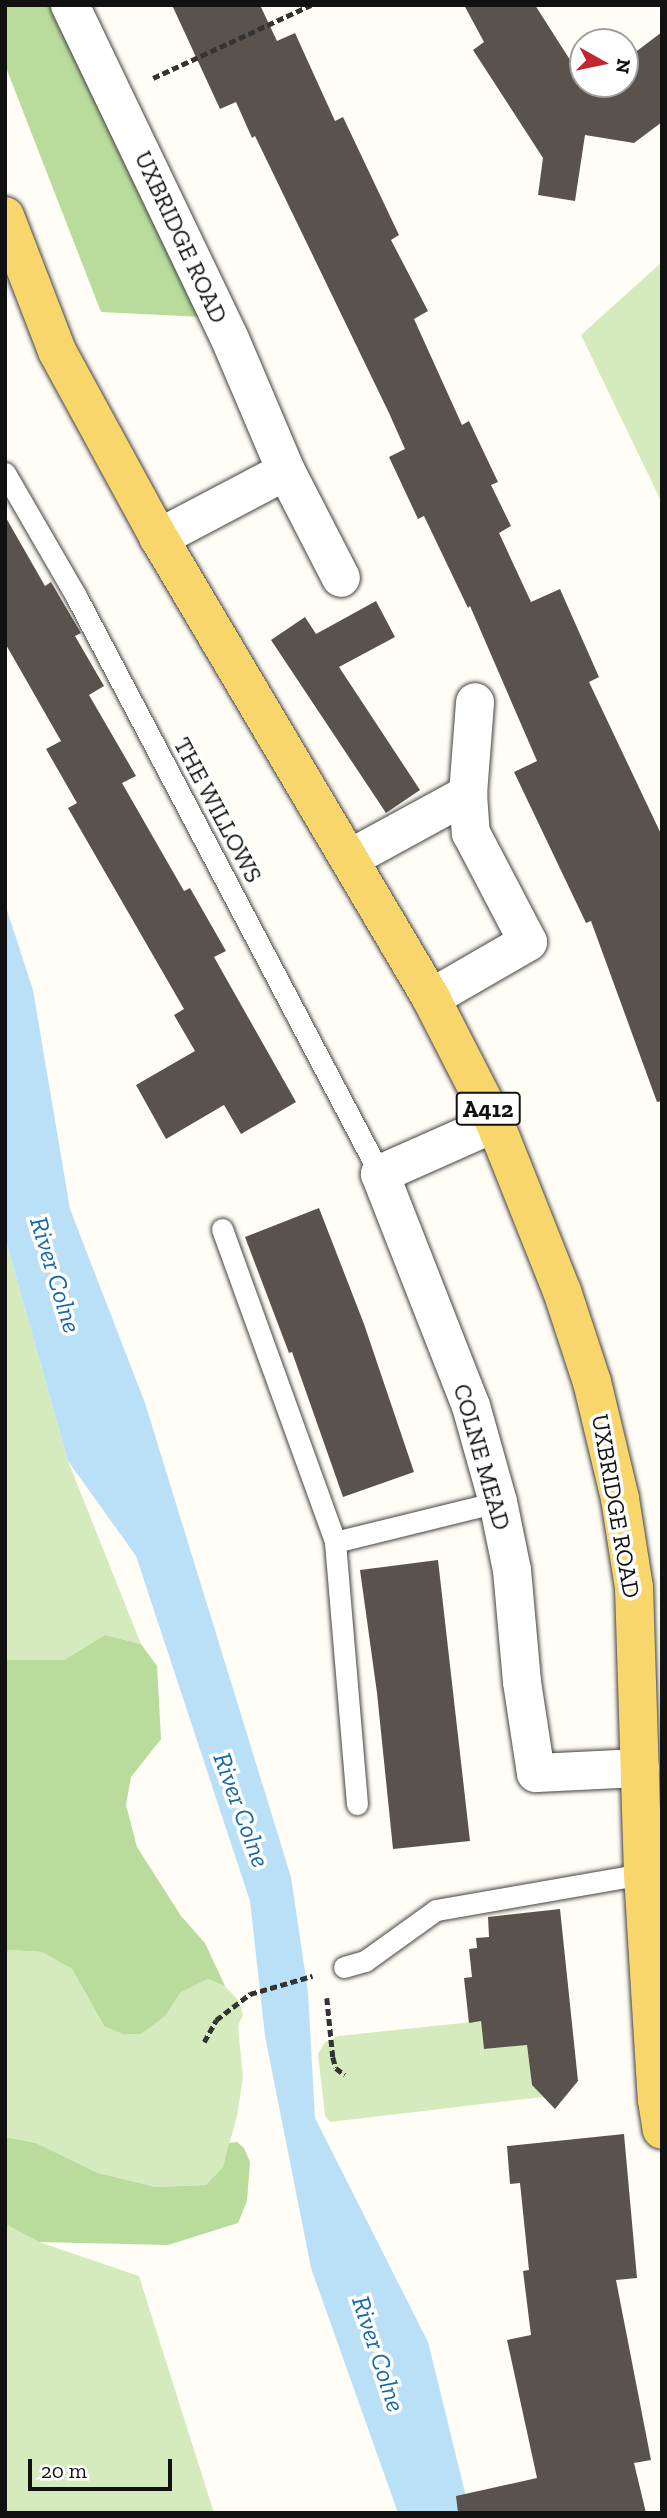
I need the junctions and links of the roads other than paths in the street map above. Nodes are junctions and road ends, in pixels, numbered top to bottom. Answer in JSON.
{"nodes":[{"id":1,"x":70,"y":5,"type":"edge"},
{"id":2,"x":5,"y":216,"type":"edge"},
{"id":3,"x":286,"y":471,"type":"junction"},
{"id":4,"x":5,"y":473,"type":"edge"},
{"id":5,"x":159,"y":538,"type":"junction"},
{"id":6,"x":341,"y":578,"type":"dead end"},
{"id":7,"x":475,"y":702,"type":"dead end"},
{"id":8,"x":468,"y":794,"type":"junction"},
{"id":9,"x":349,"y":859,"type":"junction"},
{"id":10,"x":431,"y":998,"type":"junction"},
{"id":11,"x":495,"y":1124,"type":"junction"},
{"id":12,"x":380,"y":1174,"type":"junction"},
{"id":13,"x":222,"y":1230,"type":"dead end"},
{"id":14,"x":498,"y":1502,"type":"junction"},
{"id":15,"x":335,"y":1542,"type":"junction"},
{"id":16,"x":640,"y":1768,"type":"junction"},
{"id":17,"x":357,"y":1804,"type":"dead end"},
{"id":18,"x":643,"y":1874,"type":"junction"},
{"id":19,"x":344,"y":1967,"type":"dead end"},
{"id":20,"x":660,"y":2110,"type":"edge"}],
"edges":[{"from":1,"to":3,"type":"street","name":"UXBRIDGE ROAD"},
{"from":2,"to":5,"type":"main road","name":"UXBRIDGE ROAD","number":"A412"},
{"from":3,"to":5,"type":"street"},
{"from":3,"to":6,"type":"street","name":"UXBRIDGE ROAD"},
{"from":4,"to":12,"type":"lane","name":"THE WILLOWS"},
{"from":5,"to":9,"type":"main road","name":"UXBRIDGE ROAD","number":"A412"},
{"from":7,"to":8,"type":"street"},
{"from":8,"to":9,"type":"street"},
{"from":8,"to":10,"type":"street"},
{"from":9,"to":10,"type":"main road","name":"UXBRIDGE ROAD","number":"A412"},
{"from":10,"to":11,"type":"main road","name":"UXBRIDGE ROAD","number":"A412"},
{"from":11,"to":12,"type":"street"},
{"from":11,"to":16,"type":"main road","name":"UXBRIDGE ROAD","number":"A412"},
{"from":12,"to":14,"type":"street","name":"COLNE MEAD"},
{"from":13,"to":15,"type":"lane"},
{"from":14,"to":15,"type":"lane"},
{"from":14,"to":16,"type":"street","name":"COLNE MEAD"},
{"from":15,"to":17,"type":"lane"},
{"from":16,"to":18,"type":"main road","name":"UXBRIDGE ROAD","number":"A412"},
{"from":18,"to":19,"type":"lane"},
{"from":18,"to":20,"type":"main road","name":"UXBRIDGE ROAD","number":"A412"}]}
